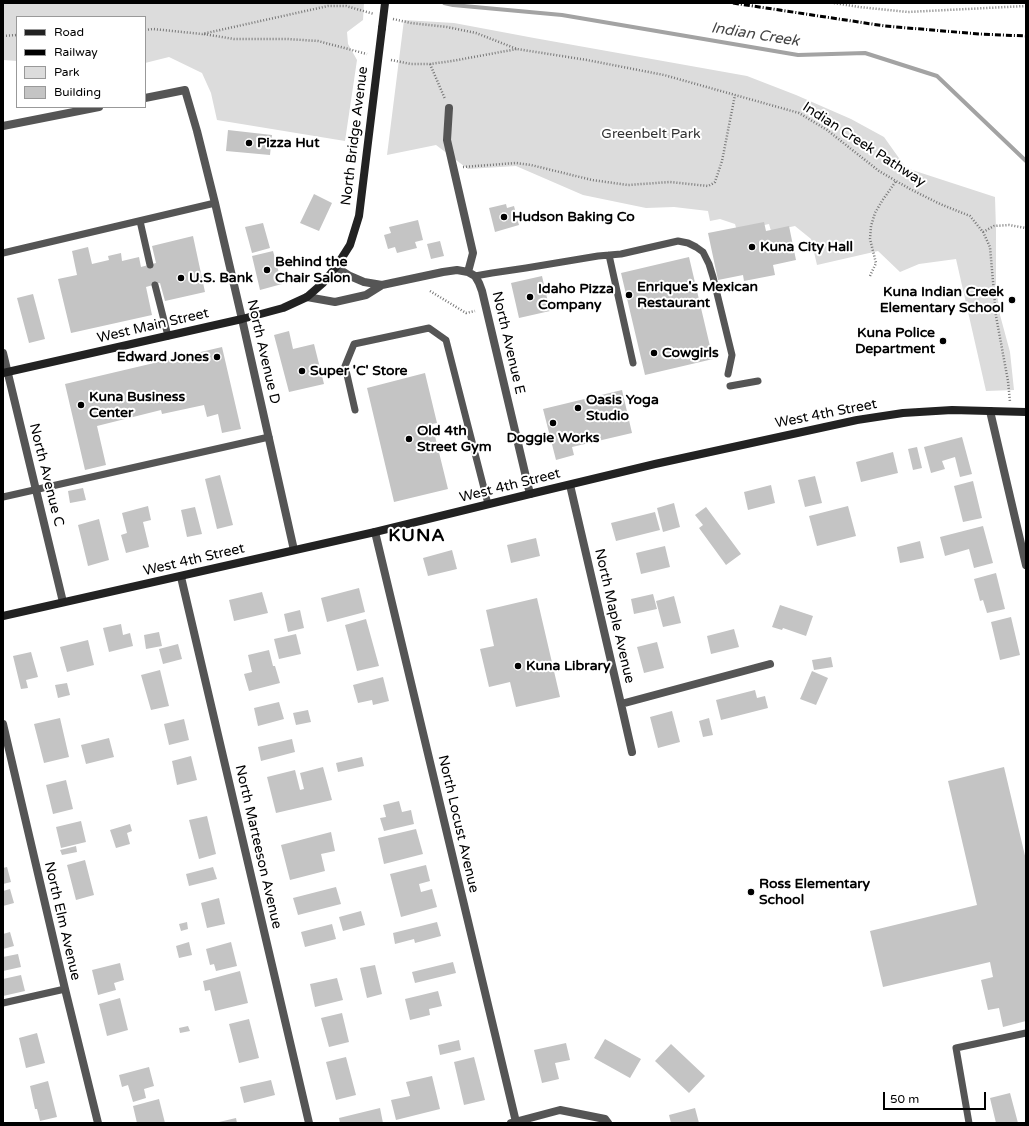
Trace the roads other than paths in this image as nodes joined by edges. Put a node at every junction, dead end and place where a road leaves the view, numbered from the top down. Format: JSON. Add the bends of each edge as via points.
{"nodes":[{"id":1,"x":385,"y":3,"type":"edge"},
{"id":2,"x":146,"y":98,"type":"edge"},
{"id":3,"x":94,"y":108,"type":"edge"},
{"id":4,"x":449,"y":108,"type":"road end"},
{"id":5,"x":3,"y":126,"type":"edge"},
{"id":6,"x":215,"y":203,"type":"junction"},
{"id":7,"x":140,"y":221,"type":"junction"},
{"id":8,"x":3,"y":253,"type":"edge"},
{"id":9,"x":609,"y":255,"type":"junction"},
{"id":10,"x":150,"y":265,"type":"dead end"},
{"id":11,"x":336,"y":267,"type":"junction"},
{"id":12,"x":471,"y":274,"type":"junction"},
{"id":13,"x":155,"y":285,"type":"dead end"},
{"id":14,"x":382,"y":285,"type":"junction"},
{"id":15,"x":307,"y":297,"type":"junction"},
{"id":16,"x":242,"y":320,"type":"junction"},
{"id":17,"x":168,"y":336,"type":"junction"},
{"id":18,"x":3,"y":353,"type":"edge"},
{"id":19,"x":633,"y":363,"type":"dead end"},
{"id":20,"x":5,"y":372,"type":"edge"},
{"id":21,"x":728,"y":374,"type":"dead end"},
{"id":22,"x":758,"y":381,"type":"dead end"},
{"id":23,"x":730,"y":386,"type":"dead end"},
{"id":24,"x":355,"y":410,"type":"dead end"},
{"id":25,"x":990,"y":411,"type":"junction"},
{"id":26,"x":1026,"y":412,"type":"edge"},
{"id":27,"x":269,"y":437,"type":"junction"},
{"id":28,"x":570,"y":485,"type":"junction"},
{"id":29,"x":36,"y":490,"type":"junction"},
{"id":30,"x":530,"y":494,"type":"junction"},
{"id":31,"x":3,"y":497,"type":"edge"},
{"id":32,"x":488,"y":504,"type":"junction"},
{"id":33,"x":375,"y":532,"type":"junction"},
{"id":34,"x":294,"y":550,"type":"junction"},
{"id":35,"x":1026,"y":565,"type":"edge"},
{"id":36,"x":181,"y":576,"type":"junction"},
{"id":37,"x":63,"y":602,"type":"junction"},
{"id":38,"x":3,"y":616,"type":"edge"},
{"id":39,"x":770,"y":664,"type":"dead end"},
{"id":40,"x":621,"y":704,"type":"junction"},
{"id":41,"x":3,"y":724,"type":"edge"},
{"id":42,"x":632,"y":752,"type":"dead end"},
{"id":43,"x":65,"y":989,"type":"junction"},
{"id":44,"x":3,"y":1003,"type":"edge"},
{"id":45,"x":1026,"y":1032,"type":"edge"},
{"id":46,"x":513,"y":1122,"type":"edge"},
{"id":47,"x":98,"y":1123,"type":"edge"},
{"id":48,"x":309,"y":1123,"type":"edge"},
{"id":49,"x":608,"y":1123,"type":"edge"},
{"id":50,"x":970,"y":1123,"type":"edge"}],
"edges":[{"from":1,"to":11,"type":"main road","name":"North Bridge Avenue","bridge":true,"via":[[359,216],[350,244]]},
{"from":2,"to":6,"type":"street","name":"North Avenue D","via":[[184,90]]},
{"from":3,"to":5,"type":"street"},
{"from":4,"to":12,"type":"street","via":[[447,140],[473,253]]},
{"from":6,"to":7,"type":"lane"},
{"from":6,"to":16,"type":"street","name":"North Avenue D"},
{"from":7,"to":8,"type":"lane"},
{"from":7,"to":10,"type":"lane"},
{"from":9,"to":12,"type":"lane"},
{"from":9,"to":19,"type":"lane"},
{"from":9,"to":21,"type":"lane","via":[[678,241],[688,243],[703,252],[713,277],[732,355]]},
{"from":11,"to":14,"type":"street","via":[[364,282]]},
{"from":11,"to":15,"type":"main road","name":"West Main Street"},
{"from":12,"to":14,"type":"street","via":[[457,270]]},
{"from":12,"to":30,"type":"street","name":"North Avenue E","via":[[482,291]]},
{"from":13,"to":17,"type":"lane"},
{"from":14,"to":15,"type":"street","via":[[366,295],[335,302]]},
{"from":15,"to":16,"type":"main road","name":"West Main Street","via":[[283,308]]},
{"from":16,"to":17,"type":"main road","name":"West Main Street"},
{"from":16,"to":27,"type":"street","name":"North Avenue D"},
{"from":17,"to":20,"type":"main road","name":"West Main Street"},
{"from":18,"to":20,"type":"street","name":"North Avenue C"},
{"from":20,"to":29,"type":"street","name":"North Avenue C"},
{"from":22,"to":23,"type":"lane"},
{"from":24,"to":32,"type":"lane","via":[[345,366],[354,344],[429,328],[446,340]]},
{"from":25,"to":26,"type":"main road","name":"West 4th Street"},
{"from":25,"to":28,"type":"main road","name":"West 4th Street","via":[[903,413],[857,420]]},
{"from":25,"to":35,"type":"street"},
{"from":27,"to":29,"type":"lane"},
{"from":27,"to":34,"type":"street","name":"North Avenue D"},
{"from":28,"to":30,"type":"main road","name":"West 4th Street"},
{"from":28,"to":40,"type":"street","name":"North Maple Avenue"},
{"from":29,"to":31,"type":"lane"},
{"from":29,"to":37,"type":"street","name":"North Avenue C"},
{"from":30,"to":32,"type":"main road","name":"West 4th Street"},
{"from":32,"to":33,"type":"main road","name":"West 4th Street"},
{"from":33,"to":34,"type":"main road","name":"West 4th Street"},
{"from":33,"to":46,"type":"street","name":"North Locust Avenue"},
{"from":34,"to":36,"type":"main road","name":"West 4th Street"},
{"from":36,"to":37,"type":"main road","name":"West 4th Street"},
{"from":36,"to":48,"type":"street","name":"North Marteeson Avenue"},
{"from":37,"to":38,"type":"main road","name":"West 4th Street"},
{"from":39,"to":40,"type":"street"},
{"from":40,"to":42,"type":"street","name":"North Maple Avenue"},
{"from":41,"to":43,"type":"street","name":"North Elm Avenue"},
{"from":43,"to":44,"type":"lane"},
{"from":43,"to":47,"type":"street","name":"North Elm Avenue"},
{"from":45,"to":50,"type":"lane","via":[[956,1048]]},
{"from":46,"to":49,"type":"street","via":[[560,1110],[605,1119]]}]}
